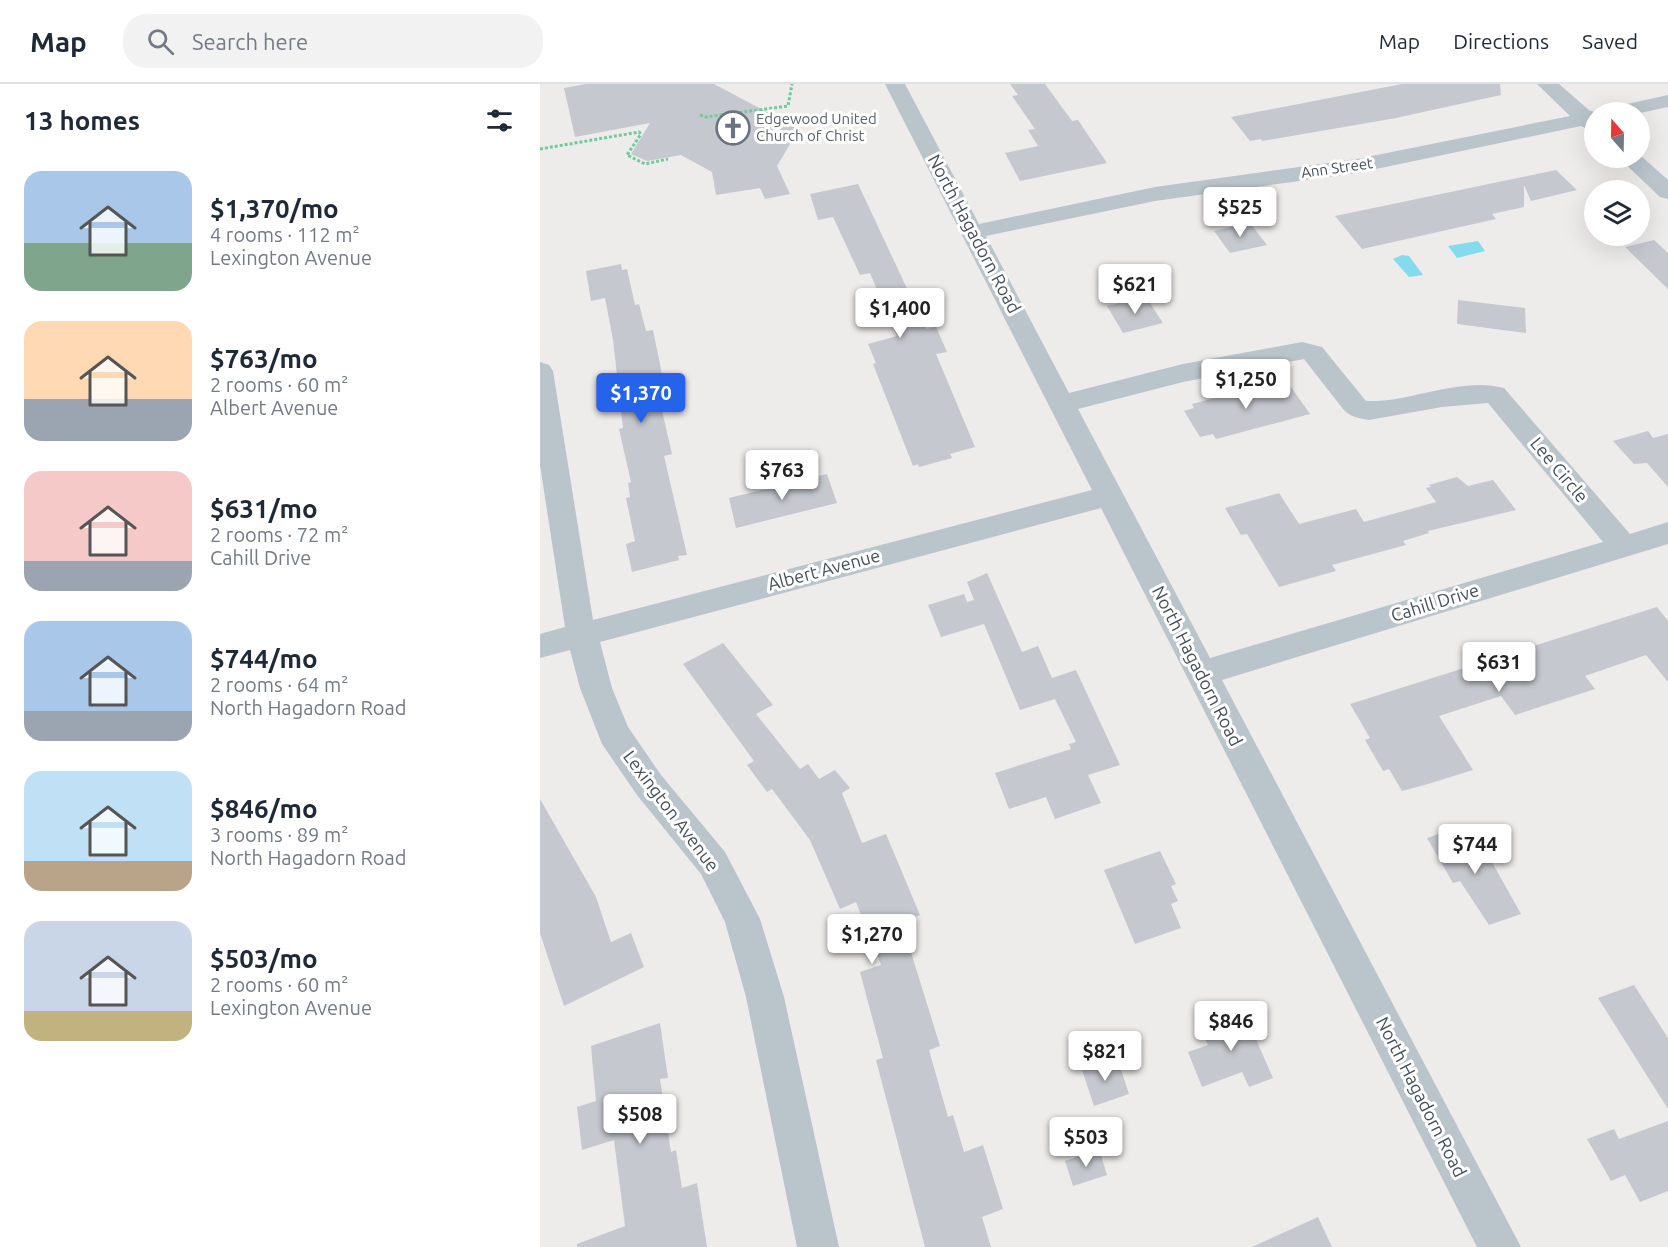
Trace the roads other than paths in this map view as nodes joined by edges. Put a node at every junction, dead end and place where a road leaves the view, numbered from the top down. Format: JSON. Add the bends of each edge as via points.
{"nodes":[{"id":1,"x":895,"y":84,"type":"edge"},
{"id":2,"x":1547,"y":84,"type":"edge"},
{"id":3,"x":1668,"y":101,"type":"edge"},
{"id":4,"x":1650,"y":105,"type":"edge"},
{"id":5,"x":1584,"y":114,"type":"edge"},
{"id":6,"x":1584,"y":123,"type":"edge"},
{"id":7,"x":1641,"y":168,"type":"edge"},
{"id":8,"x":1668,"y":192,"type":"edge"},
{"id":9,"x":972,"y":232,"type":"junction"},
{"id":10,"x":540,"y":371,"type":"edge"},
{"id":11,"x":1062,"y":404,"type":"junction"},
{"id":12,"x":1109,"y":496,"type":"junction"},
{"id":13,"x":1668,"y":534,"type":"edge"},
{"id":14,"x":1624,"y":547,"type":"junction"},
{"id":15,"x":581,"y":635,"type":"junction"},
{"id":16,"x":540,"y":646,"type":"edge"},
{"id":17,"x":1201,"y":674,"type":"junction"},
{"id":18,"x":819,"y":1247,"type":"edge"},
{"id":19,"x":1500,"y":1247,"type":"edge"}],
"edges":[{"from":1,"to":9,"type":"street","name":"North Hagadorn Road"},
{"from":2,"to":5,"type":"street"},
{"from":3,"to":4,"type":"street"},
{"from":6,"to":9,"type":"street","name":"Ann Street","via":[[1357,166],[1155,194]]},
{"from":7,"to":8,"type":"street"},
{"from":9,"to":11,"type":"street","name":"North Hagadorn Road"},
{"from":10,"to":15,"type":"street","name":"Lexington Avenue"},
{"from":11,"to":12,"type":"street","name":"North Hagadorn Road"},
{"from":11,"to":14,"type":"street","name":"Lee Circle","via":[[1183,373],[1302,350],[1313,353],[1358,409],[1369,411],[1442,398],[1495,394]]},
{"from":12,"to":15,"type":"street","name":"Albert Avenue"},
{"from":12,"to":17,"type":"street","name":"North Hagadorn Road"},
{"from":13,"to":14,"type":"street","name":"Cahill Drive"},
{"from":14,"to":17,"type":"street","name":"Cahill Drive"},
{"from":15,"to":16,"type":"street","name":"Albert Avenue"},
{"from":15,"to":18,"type":"street","name":"Lexington Avenue","via":[[614,734],[649,785],[713,862],[742,919],[765,998]]},
{"from":17,"to":19,"type":"street","name":"North Hagadorn Road"}]}
